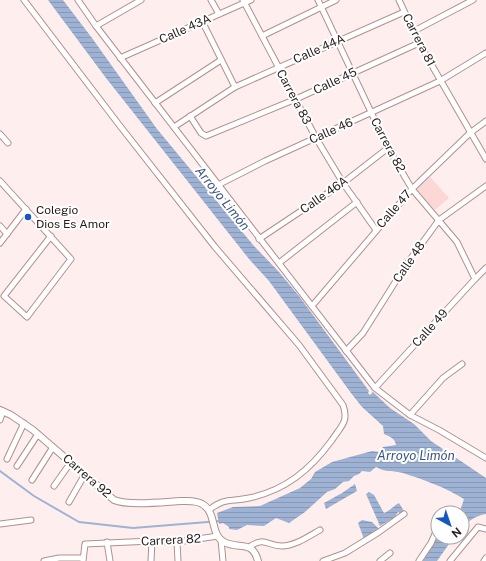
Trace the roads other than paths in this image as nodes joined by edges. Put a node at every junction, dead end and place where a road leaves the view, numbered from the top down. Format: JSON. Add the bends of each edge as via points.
{"nodes":[{"id":1,"x":24,"y":0,"type":"edge"},
{"id":2,"x":78,"y":0,"type":"edge"},
{"id":3,"x":211,"y":0,"type":"edge"},
{"id":4,"x":251,"y":0,"type":"edge"},
{"id":5,"x":318,"y":0,"type":"edge"},
{"id":6,"x":336,"y":0,"type":"edge"},
{"id":7,"x":399,"y":0,"type":"edge"},
{"id":8,"x":473,"y":0,"type":"edge"},
{"id":9,"x":137,"y":1,"type":"edge"},
{"id":10,"x":244,"y":2,"type":"edge"},
{"id":11,"x":321,"y":7,"type":"junction"},
{"id":12,"x":404,"y":12,"type":"junction"},
{"id":13,"x":218,"y":14,"type":"junction"},
{"id":14,"x":202,"y":21,"type":"junction"},
{"id":15,"x":96,"y":26,"type":"junction"},
{"id":16,"x":414,"y":31,"type":"junction"},
{"id":17,"x":262,"y":36,"type":"junction"},
{"id":18,"x":338,"y":40,"type":"junction"},
{"id":19,"x":419,"y":43,"type":"junction"},
{"id":20,"x":486,"y":53,"type":"edge"},
{"id":21,"x":120,"y":58,"type":"junction"},
{"id":22,"x":221,"y":60,"type":"junction"},
{"id":23,"x":278,"y":67,"type":"junction"},
{"id":24,"x":352,"y":72,"type":"junction"},
{"id":25,"x":440,"y":80,"type":"junction"},
{"id":26,"x":235,"y":87,"type":"junction"},
{"id":27,"x":296,"y":99,"type":"junction"},
{"id":28,"x":155,"y":103,"type":"junction"},
{"id":29,"x":371,"y":113,"type":"junction"},
{"id":30,"x":190,"y":116,"type":"junction"},
{"id":31,"x":486,"y":121,"type":"edge"},
{"id":32,"x":174,"y":127,"type":"junction"},
{"id":33,"x":470,"y":133,"type":"junction"},
{"id":34,"x":0,"y":134,"type":"edge"},
{"id":35,"x":316,"y":138,"type":"junction"},
{"id":36,"x":8,"y":143,"type":"dead end"},
{"id":37,"x":388,"y":148,"type":"junction"},
{"id":38,"x":486,"y":159,"type":"edge"},
{"id":39,"x":0,"y":181,"type":"edge"},
{"id":40,"x":343,"y":183,"type":"junction"},
{"id":41,"x":218,"y":185,"type":"junction"},
{"id":42,"x":486,"y":186,"type":"edge"},
{"id":43,"x":412,"y":189,"type":"junction"},
{"id":44,"x":357,"y":202,"type":"junction"},
{"id":45,"x":26,"y":209,"type":"junction"},
{"id":46,"x":439,"y":220,"type":"junction"},
{"id":47,"x":0,"y":226,"type":"edge"},
{"id":48,"x":376,"y":230,"type":"junction"},
{"id":49,"x":7,"y":234,"type":"junction"},
{"id":50,"x":51,"y":236,"type":"junction"},
{"id":51,"x":260,"y":239,"type":"junction"},
{"id":52,"x":0,"y":243,"type":"edge"},
{"id":53,"x":279,"y":263,"type":"junction"},
{"id":54,"x":486,"y":268,"type":"edge"},
{"id":55,"x":474,"y":279,"type":"junction"},
{"id":56,"x":312,"y":306,"type":"junction"},
{"id":57,"x":346,"y":351,"type":"junction"},
{"id":58,"x":462,"y":364,"type":"dead end"},
{"id":59,"x":375,"y":388,"type":"junction"},
{"id":60,"x":2,"y":411,"type":"edge"},
{"id":61,"x":410,"y":415,"type":"junction"},
{"id":62,"x":0,"y":420,"type":"edge"},
{"id":63,"x":24,"y":423,"type":"junction"},
{"id":64,"x":38,"y":434,"type":"junction"},
{"id":65,"x":53,"y":447,"type":"junction"},
{"id":66,"x":486,"y":458,"type":"edge"},
{"id":67,"x":7,"y":459,"type":"dead end"},
{"id":68,"x":71,"y":462,"type":"junction"},
{"id":69,"x":17,"y":466,"type":"dead end"},
{"id":70,"x":85,"y":474,"type":"junction"},
{"id":71,"x":32,"y":480,"type":"dead end"},
{"id":72,"x":54,"y":486,"type":"dead end"},
{"id":73,"x":69,"y":502,"type":"dead end"},
{"id":74,"x":210,"y":511,"type":"junction"},
{"id":75,"x":404,"y":514,"type":"dead end"},
{"id":76,"x":31,"y":520,"type":"dead end"},
{"id":77,"x":0,"y":524,"type":"edge"},
{"id":78,"x":486,"y":528,"type":"edge"},
{"id":79,"x":320,"y":530,"type":"dead end"},
{"id":80,"x":218,"y":535,"type":"junction"},
{"id":81,"x":152,"y":541,"type":"junction"},
{"id":82,"x":107,"y":542,"type":"junction"},
{"id":83,"x":177,"y":542,"type":"junction"},
{"id":84,"x":430,"y":544,"type":"edge"},
{"id":85,"x":251,"y":548,"type":"junction"},
{"id":86,"x":390,"y":553,"type":"dead end"},
{"id":87,"x":486,"y":558,"type":"edge"},
{"id":88,"x":83,"y":559,"type":"edge"},
{"id":89,"x":59,"y":560,"type":"edge"},
{"id":90,"x":44,"y":561,"type":"edge"},
{"id":91,"x":110,"y":561,"type":"edge"},
{"id":92,"x":151,"y":561,"type":"edge"},
{"id":93,"x":178,"y":561,"type":"edge"},
{"id":94,"x":223,"y":561,"type":"edge"},
{"id":95,"x":258,"y":561,"type":"edge"},
{"id":96,"x":323,"y":561,"type":"edge"},
{"id":97,"x":380,"y":561,"type":"edge"},
{"id":98,"x":419,"y":561,"type":"edge"},
{"id":99,"x":450,"y":561,"type":"edge"},
{"id":100,"x":484,"y":561,"type":"edge"}],
"edges":[{"from":1,"to":74,"type":"street","via":[[124,132],[215,247],[300,345],[343,404],[345,420],[323,451],[298,476],[285,486],[263,495],[223,500]]},
{"from":2,"to":15,"type":"street"},
{"from":3,"to":13,"type":"street"},
{"from":4,"to":10,"type":"street","name":"Calle 43A"},
{"from":5,"to":11,"type":"street","name":"Carrera 82"},
{"from":6,"to":11,"type":"street"},
{"from":7,"to":12,"type":"street","name":"Carrera 81"},
{"from":8,"to":16,"type":"street"},
{"from":9,"to":15,"type":"street"},
{"from":10,"to":13,"type":"street","name":"Calle 43A"},
{"from":10,"to":17,"type":"street","name":"Carrera 83"},
{"from":11,"to":17,"type":"street"},
{"from":11,"to":18,"type":"street","name":"Carrera 82"},
{"from":12,"to":16,"type":"street","name":"Carrera 81"},
{"from":12,"to":18,"type":"street","name":"Calle 44A"},
{"from":13,"to":14,"type":"street","name":"Calle 43A"},
{"from":14,"to":21,"type":"street","name":"Calle 43A"},
{"from":14,"to":22,"type":"street"},
{"from":15,"to":21,"type":"street"},
{"from":16,"to":19,"type":"street","name":"Carrera 81"},
{"from":17,"to":23,"type":"street","name":"Carrera 83"},
{"from":18,"to":23,"type":"street","name":"Calle 44A"},
{"from":18,"to":24,"type":"street","name":"Carrera 82"},
{"from":19,"to":24,"type":"street","name":"Calle 45"},
{"from":19,"to":25,"type":"street","name":"Carrera 81"},
{"from":20,"to":25,"type":"street","name":"Calle 46"},
{"from":21,"to":28,"type":"street"},
{"from":22,"to":26,"type":"street"},
{"from":22,"to":28,"type":"street"},
{"from":23,"to":26,"type":"street","name":"Calle 44A"},
{"from":23,"to":27,"type":"street","name":"Carrera 83"},
{"from":24,"to":27,"type":"street","name":"Calle 45"},
{"from":24,"to":29,"type":"street","name":"Carrera 82"},
{"from":25,"to":29,"type":"street","name":"Calle 46"},
{"from":25,"to":33,"type":"street","name":"Carrera 81"},
{"from":26,"to":30,"type":"street","name":"Calle 44A"},
{"from":27,"to":30,"type":"street","name":"Calle 45","via":[[206,136],[201,133]]},
{"from":27,"to":35,"type":"street","name":"Carrera 83"},
{"from":28,"to":32,"type":"street"},
{"from":29,"to":35,"type":"street","name":"Calle 46"},
{"from":29,"to":37,"type":"street","name":"Carrera 82"},
{"from":30,"to":32,"type":"street","name":"Calle 44A"},
{"from":31,"to":33,"type":"street","name":"Calle 47"},
{"from":32,"to":41,"type":"street"},
{"from":33,"to":38,"type":"street","name":"Carrera 81"},
{"from":33,"to":43,"type":"street","name":"Calle 47"},
{"from":34,"to":36,"type":"street"},
{"from":35,"to":40,"type":"street","name":"Carrera 83"},
{"from":35,"to":41,"type":"street","name":"Calle 46"},
{"from":37,"to":40,"type":"street","name":"Calle 46A"},
{"from":37,"to":43,"type":"street","name":"Carrera 82"},
{"from":39,"to":45,"type":"street"},
{"from":40,"to":44,"type":"street","name":"Carrera 83"},
{"from":40,"to":51,"type":"street","name":"Calle 46A"},
{"from":41,"to":51,"type":"street"},
{"from":42,"to":46,"type":"street","name":"Calle 48"},
{"from":43,"to":46,"type":"street","name":"Carrera 82"},
{"from":43,"to":48,"type":"street","name":"Calle 47"},
{"from":44,"to":48,"type":"street","name":"Carrera 83"},
{"from":44,"to":53,"type":"street"},
{"from":45,"to":49,"type":"street"},
{"from":45,"to":50,"type":"street"},
{"from":46,"to":55,"type":"street","name":"Carrera 82","via":[[457,242]]},
{"from":46,"to":57,"type":"street","name":"Calle 48","via":[[406,265],[363,333]]},
{"from":47,"to":49,"type":"street"},
{"from":48,"to":56,"type":"street","name":"Calle 47"},
{"from":49,"to":52,"type":"street"},
{"from":50,"to":50,"type":"street","via":[[71,259],[27,317],[4,296]]},
{"from":51,"to":53,"type":"street"},
{"from":53,"to":56,"type":"street"},
{"from":54,"to":55,"type":"street","name":"Calle 49"},
{"from":55,"to":59,"type":"street","name":"Calle 49"},
{"from":56,"to":57,"type":"street"},
{"from":57,"to":59,"type":"street"},
{"from":58,"to":61,"type":"street","via":[[443,378]]},
{"from":59,"to":61,"type":"street"},
{"from":60,"to":62,"type":"street"},
{"from":60,"to":63,"type":"street","name":"Carrera 92"},
{"from":61,"to":66,"type":"street"},
{"from":63,"to":64,"type":"street","name":"Carrera 92"},
{"from":63,"to":67,"type":"street"},
{"from":64,"to":65,"type":"street","name":"Carrera 92"},
{"from":64,"to":69,"type":"street"},
{"from":65,"to":68,"type":"street","name":"Carrera 92"},
{"from":65,"to":71,"type":"street"},
{"from":68,"to":70,"type":"street","name":"Carrera 92"},
{"from":68,"to":72,"type":"street"},
{"from":70,"to":73,"type":"street"},
{"from":70,"to":74,"type":"street","name":"Carrera 92","via":[[117,501],[197,502]]},
{"from":74,"to":80,"type":"street"},
{"from":75,"to":96,"type":"street","via":[[345,553]]},
{"from":76,"to":77,"type":"street"},
{"from":78,"to":99,"type":"street","via":[[478,527]]},
{"from":79,"to":85,"type":"street","via":[[283,546],[261,541]]},
{"from":80,"to":83,"type":"street","name":"Carrera 82"},
{"from":80,"to":85,"type":"street","name":"Carrera 82","via":[[226,543]]},
{"from":80,"to":94,"type":"street"},
{"from":81,"to":82,"type":"street","name":"Carrera 82"},
{"from":81,"to":83,"type":"street","name":"Carrera 82"},
{"from":81,"to":92,"type":"street"},
{"from":82,"to":88,"type":"street","name":"Carrera 82","via":[[85,544]]},
{"from":82,"to":91,"type":"street"},
{"from":83,"to":93,"type":"street"},
{"from":84,"to":98,"type":"street"},
{"from":85,"to":95,"type":"street"},
{"from":86,"to":97,"type":"street"},
{"from":87,"to":100,"type":"street"},
{"from":88,"to":89,"type":"street"},
{"from":89,"to":90,"type":"street"}]}
